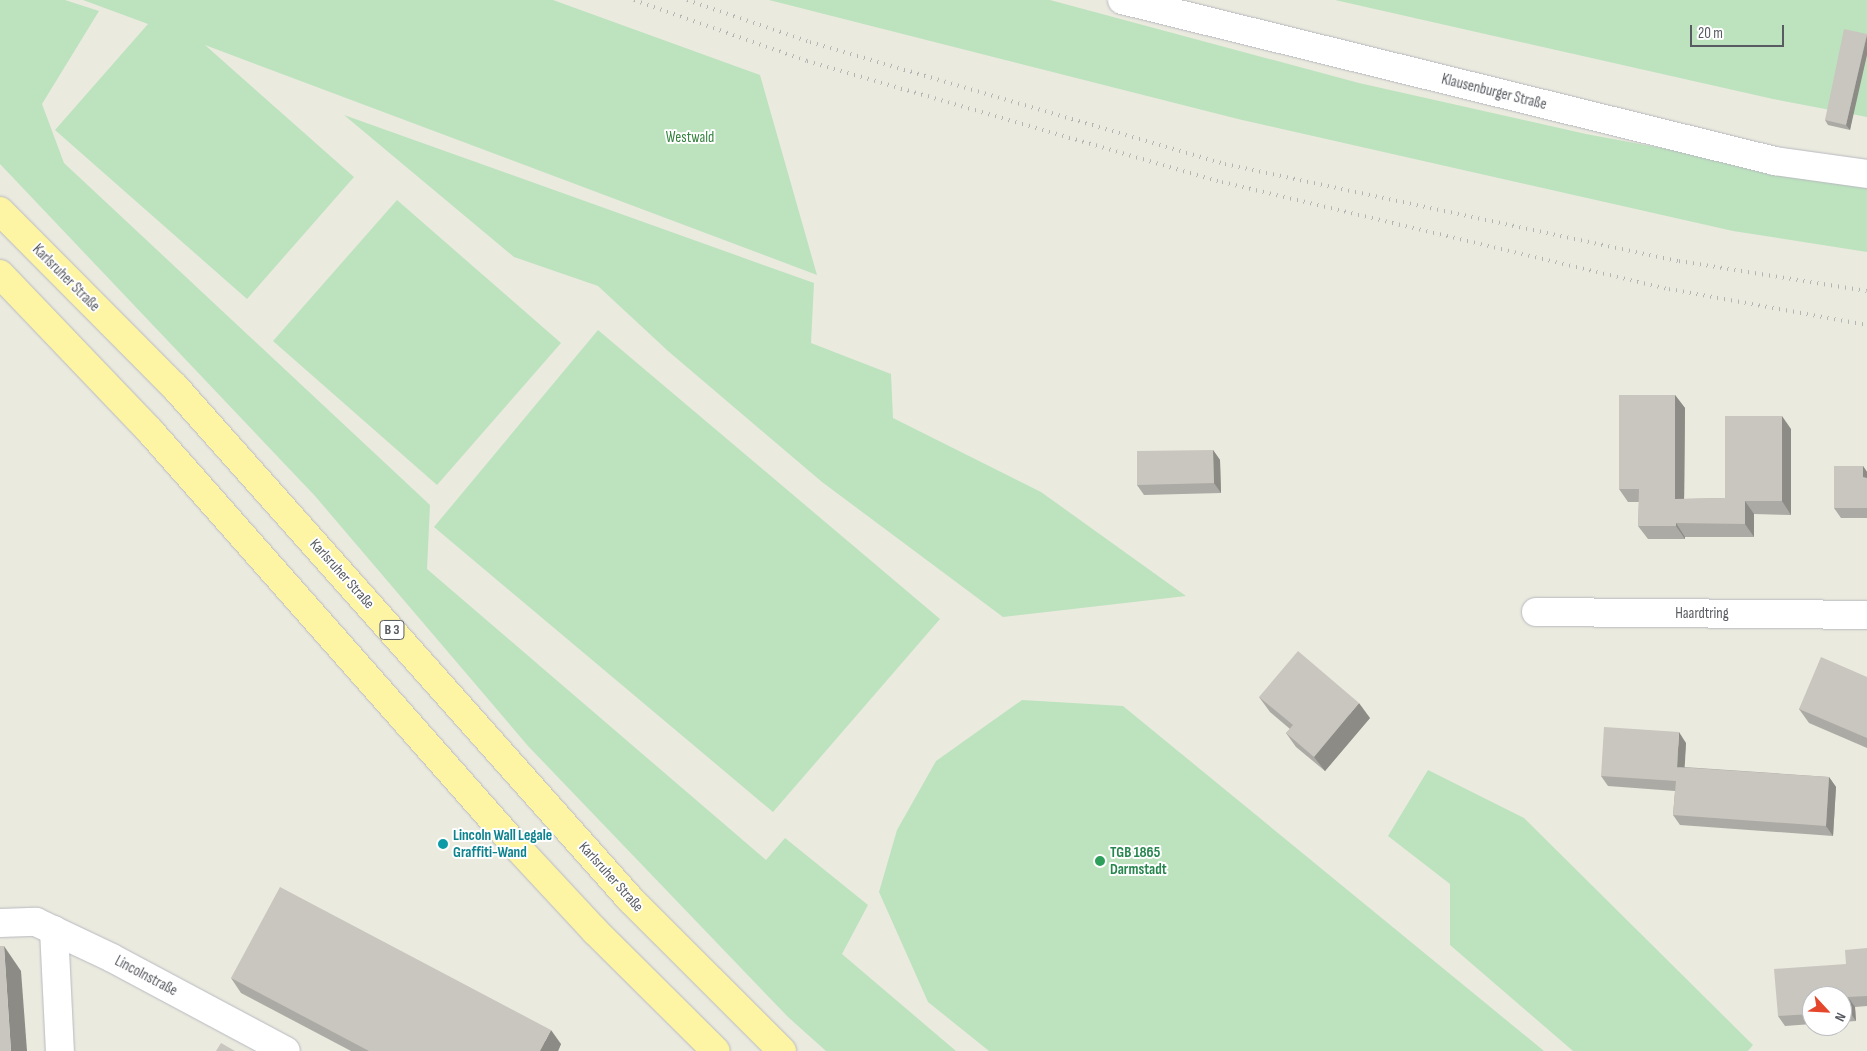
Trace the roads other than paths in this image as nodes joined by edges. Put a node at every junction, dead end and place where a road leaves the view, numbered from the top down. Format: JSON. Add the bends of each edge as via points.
{"nodes":[{"id":1,"x":1122,"y":0,"type":"edge"},
{"id":2,"x":1867,"y":174,"type":"edge"},
{"id":3,"x":0,"y":211,"type":"edge"},
{"id":4,"x":0,"y":274,"type":"edge"},
{"id":5,"x":1536,"y":612,"type":"dead end"},
{"id":6,"x":1867,"y":615,"type":"edge"},
{"id":7,"x":0,"y":923,"type":"edge"},
{"id":8,"x":54,"y":930,"type":"junction"},
{"id":9,"x":60,"y":1051,"type":"edge"},
{"id":10,"x":286,"y":1051,"type":"edge"},
{"id":11,"x":716,"y":1051,"type":"edge"},
{"id":12,"x":782,"y":1051,"type":"edge"}],
"edges":[{"from":1,"to":2,"type":"street","name":"Klausenburger Straße","via":[[1775,161]]},
{"from":3,"to":12,"type":"main road","name":"Karlsruher Straße","number":"B 3","via":[[175,387],[630,899]]},
{"from":4,"to":11,"type":"main road","via":[[150,431],[517,847],[595,931]]},
{"from":5,"to":6,"type":"street","name":"Haardtring"},
{"from":7,"to":8,"type":"street","name":"Lincolnstraße","via":[[36,922]]},
{"from":8,"to":9,"type":"street"},
{"from":8,"to":10,"type":"street","name":"Lincolnstraße"}]}
